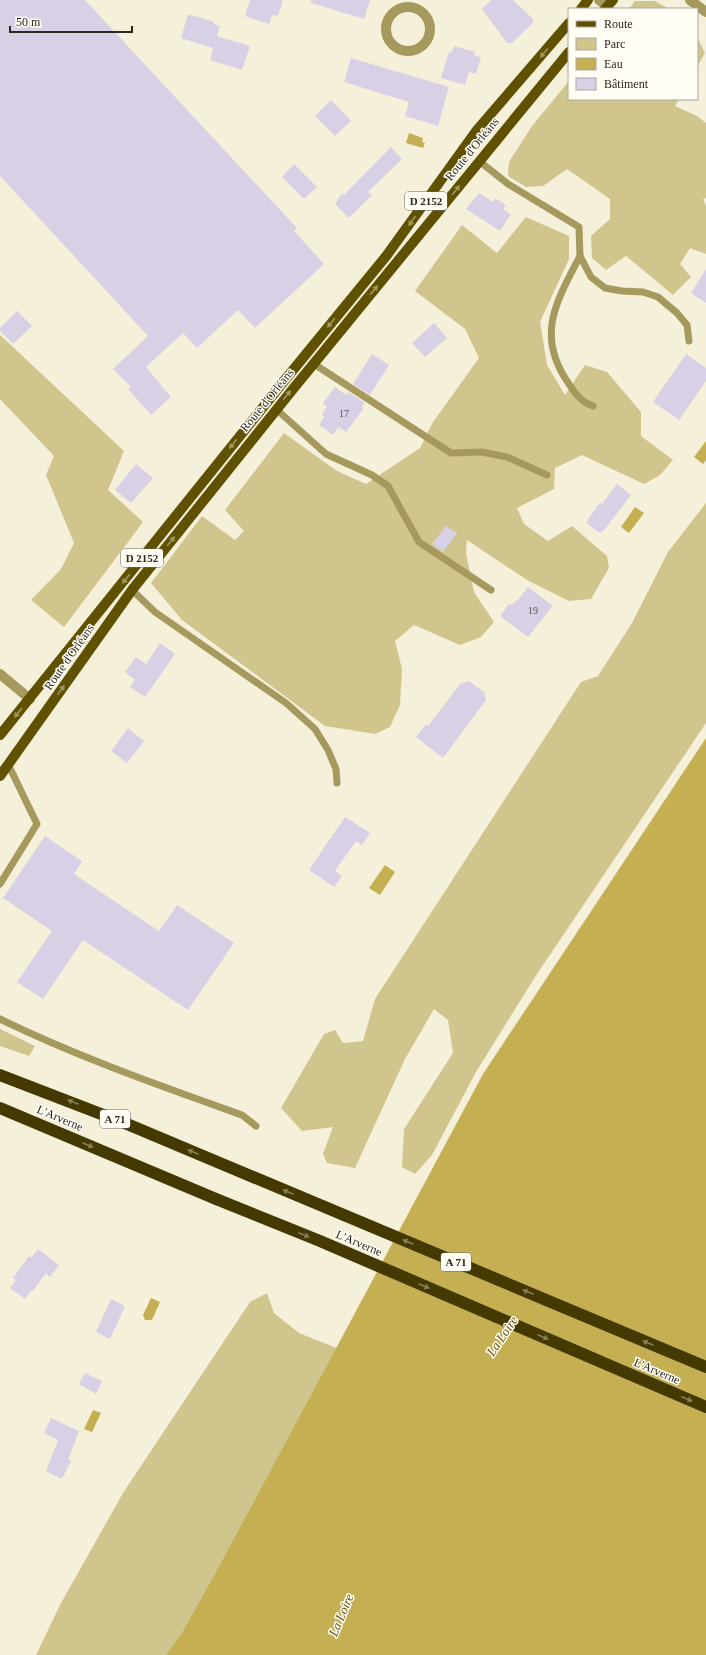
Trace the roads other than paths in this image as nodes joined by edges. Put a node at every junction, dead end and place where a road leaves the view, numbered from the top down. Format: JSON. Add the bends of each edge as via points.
{"nodes":[{"id":1,"x":588,"y":0,"type":"edge"},
{"id":2,"x":690,"y":0,"type":"edge"},
{"id":3,"x":401,"y":4,"type":"edge"},
{"id":4,"x":582,"y":8,"type":"edge"},
{"id":5,"x":706,"y":12,"type":"edge"},
{"id":6,"x":568,"y":24,"type":"edge"},
{"id":7,"x":568,"y":53,"type":"edge"},
{"id":8,"x":479,"y":161,"type":"junction"},
{"id":9,"x":580,"y":256,"type":"junction"},
{"id":10,"x":689,"y":341,"type":"dead end"},
{"id":11,"x":314,"y":364,"type":"junction"},
{"id":12,"x":593,"y":406,"type":"dead end"},
{"id":13,"x":276,"y":409,"type":"junction"},
{"id":14,"x":547,"y":475,"type":"dead end"},
{"id":15,"x":132,"y":590,"type":"junction"},
{"id":16,"x":491,"y":590,"type":"dead end"},
{"id":17,"x":0,"y":674,"type":"edge"},
{"id":18,"x":30,"y":699,"type":"junction"},
{"id":19,"x":0,"y":735,"type":"edge"},
{"id":20,"x":8,"y":764,"type":"junction"},
{"id":21,"x":0,"y":776,"type":"edge"},
{"id":22,"x":337,"y":784,"type":"dead end"},
{"id":23,"x":0,"y":884,"type":"edge"},
{"id":24,"x":0,"y":1019,"type":"edge"},
{"id":25,"x":0,"y":1075,"type":"edge"},
{"id":26,"x":0,"y":1108,"type":"edge"},
{"id":27,"x":256,"y":1126,"type":"dead end"},
{"id":28,"x":706,"y":1367,"type":"edge"},
{"id":29,"x":706,"y":1407,"type":"edge"}],
"edges":[{"from":1,"to":4,"type":"main road"},
{"from":2,"to":5,"type":"street"},
{"from":3,"to":3,"type":"street","via":[[389,17],[386,32],[390,42],[397,48],[412,51],[421,47],[427,40],[430,24],[424,14]]},
{"from":6,"to":18,"type":"main road","name":"Route d'Orléans","number":"D 2152","one_way":true,"via":[[478,130],[387,255]]},
{"from":7,"to":8,"type":"main road","name":"Route d'Orléans","number":"D 2152"},
{"from":8,"to":9,"type":"lane","via":[[508,184],[579,227]]},
{"from":11,"to":8,"type":"main road","name":"Route d'Orléans","number":"D 2152","one_way":true},
{"from":9,"to":10,"type":"lane","via":[[591,277],[605,288],[643,292],[658,297],[687,324]]},
{"from":9,"to":12,"type":"lane","via":[[561,292],[552,317],[552,346],[560,371],[585,404]]},
{"from":13,"to":11,"type":"main road","name":"Route d'Orléans","number":"D 2152","one_way":true},
{"from":11,"to":14,"type":"lane","via":[[451,453],[482,452],[501,456]]},
{"from":15,"to":13,"type":"main road","name":"Route d'Orléans","number":"D 2152","one_way":true},
{"from":13,"to":16,"type":"lane","via":[[326,454],[372,475],[388,486],[419,542]]},
{"from":20,"to":15,"type":"main road","name":"Route d'Orléans","number":"D 2152","one_way":true},
{"from":15,"to":22,"type":"lane","via":[[155,612],[286,703],[315,729],[336,769]]},
{"from":17,"to":18,"type":"street"},
{"from":18,"to":19,"type":"main road","name":"Route d'Orléans","number":"D 2152","one_way":true},
{"from":20,"to":21,"type":"main road","name":"Route d'Orléans","number":"D 2152"},
{"from":20,"to":23,"type":"lane","via":[[37,824]]},
{"from":24,"to":27,"type":"lane","via":[[41,1039],[242,1115]]},
{"from":28,"to":25,"type":"highway","name":"L'Arverne","number":"A 71","one_way":true,"via":[[113,1118]]},
{"from":26,"to":29,"type":"highway","name":"L'Arverne","one_way":true,"via":[[320,1241]]}]}
